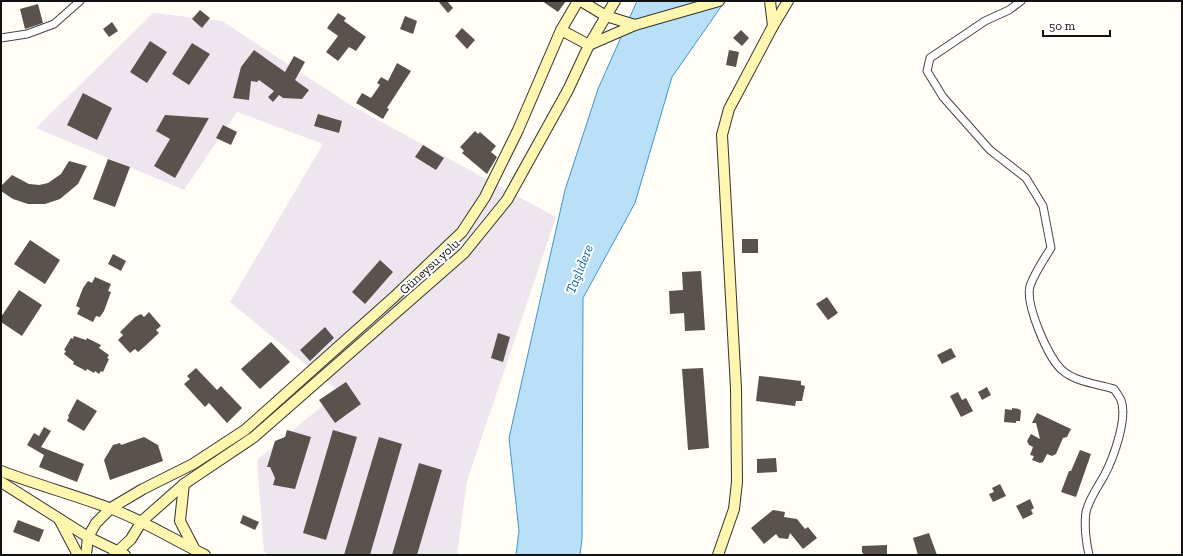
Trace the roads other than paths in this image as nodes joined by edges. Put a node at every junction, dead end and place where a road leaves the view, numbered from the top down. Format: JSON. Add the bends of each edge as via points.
{"nodes":[{"id":1,"x":80,"y":1,"type":"edge"},
{"id":2,"x":578,"y":1,"type":"edge"},
{"id":3,"x":581,"y":1,"type":"edge"},
{"id":4,"x":615,"y":1,"type":"edge"},
{"id":5,"x":719,"y":1,"type":"edge"},
{"id":6,"x":770,"y":1,"type":"edge"},
{"id":7,"x":788,"y":1,"type":"edge"},
{"id":8,"x":1021,"y":1,"type":"edge"},
{"id":9,"x":606,"y":16,"type":"junction"},
{"id":10,"x":635,"y":25,"type":"junction"},
{"id":11,"x":773,"y":26,"type":"junction"},
{"id":12,"x":561,"y":30,"type":"junction"},
{"id":13,"x":1,"y":38,"type":"edge"},
{"id":14,"x":589,"y":45,"type":"junction"},
{"id":15,"x":1,"y":471,"type":"edge"},
{"id":16,"x":1,"y":482,"type":"edge"},
{"id":17,"x":184,"y":484,"type":"junction"},
{"id":18,"x":111,"y":508,"type":"junction"},
{"id":19,"x":58,"y":517,"type":"junction"},
{"id":20,"x":142,"y":522,"type":"junction"},
{"id":21,"x":88,"y":537,"type":"junction"},
{"id":22,"x":195,"y":550,"type":"junction"},
{"id":23,"x":119,"y":554,"type":"edge"},
{"id":24,"x":78,"y":555,"type":"edge"},
{"id":25,"x":86,"y":555,"type":"edge"},
{"id":26,"x":205,"y":555,"type":"edge"},
{"id":27,"x":718,"y":555,"type":"edge"},
{"id":28,"x":1089,"y":555,"type":"edge"}],
"edges":[{"from":1,"to":13,"type":"street","via":[[54,24],[27,34]]},
{"from":2,"to":12,"type":"main road"},
{"from":3,"to":9,"type":"main road"},
{"from":4,"to":9,"type":"main road","name":"Güneysu yolu"},
{"from":5,"to":10,"type":"main road"},
{"from":6,"to":11,"type":"main road"},
{"from":7,"to":11,"type":"main road"},
{"from":8,"to":28,"type":"street","via":[[1009,10],[985,21],[930,58],[927,71],[943,97],[990,150],[1026,178],[1043,206],[1051,248],[1030,287],[1033,313],[1052,358],[1063,371],[1074,378],[1114,389],[1121,400],[1122,424],[1118,444],[1086,512]]},
{"from":9,"to":10,"type":"main road"},
{"from":9,"to":14,"type":"main road","name":"Güneysu yolu"},
{"from":10,"to":14,"type":"main road"},
{"from":11,"to":27,"type":"main road","via":[[729,109],[722,135],[736,388],[737,482],[734,509]]},
{"from":12,"to":14,"type":"main road"},
{"from":12,"to":18,"type":"main road","via":[[518,130],[485,197],[462,232],[394,298],[245,430],[193,464]]},
{"from":14,"to":17,"type":"main road","name":"Güneysu yolu","via":[[568,90],[507,200],[464,253],[254,437]]},
{"from":15,"to":18,"type":"main road"},
{"from":16,"to":19,"type":"main road"},
{"from":17,"to":20,"type":"main road","name":"Güneysu yolu"},
{"from":17,"to":22,"type":"main road","via":[[180,521]]},
{"from":18,"to":20,"type":"main road"},
{"from":18,"to":21,"type":"main road","via":[[96,522]]},
{"from":19,"to":21,"type":"main road"},
{"from":19,"to":24,"type":"main road"},
{"from":20,"to":22,"type":"main road"},
{"from":20,"to":23,"type":"main road","name":"Güneysu yolu"},
{"from":21,"to":23,"type":"main road"},
{"from":21,"to":25,"type":"main road"},
{"from":22,"to":26,"type":"main road"}]}
